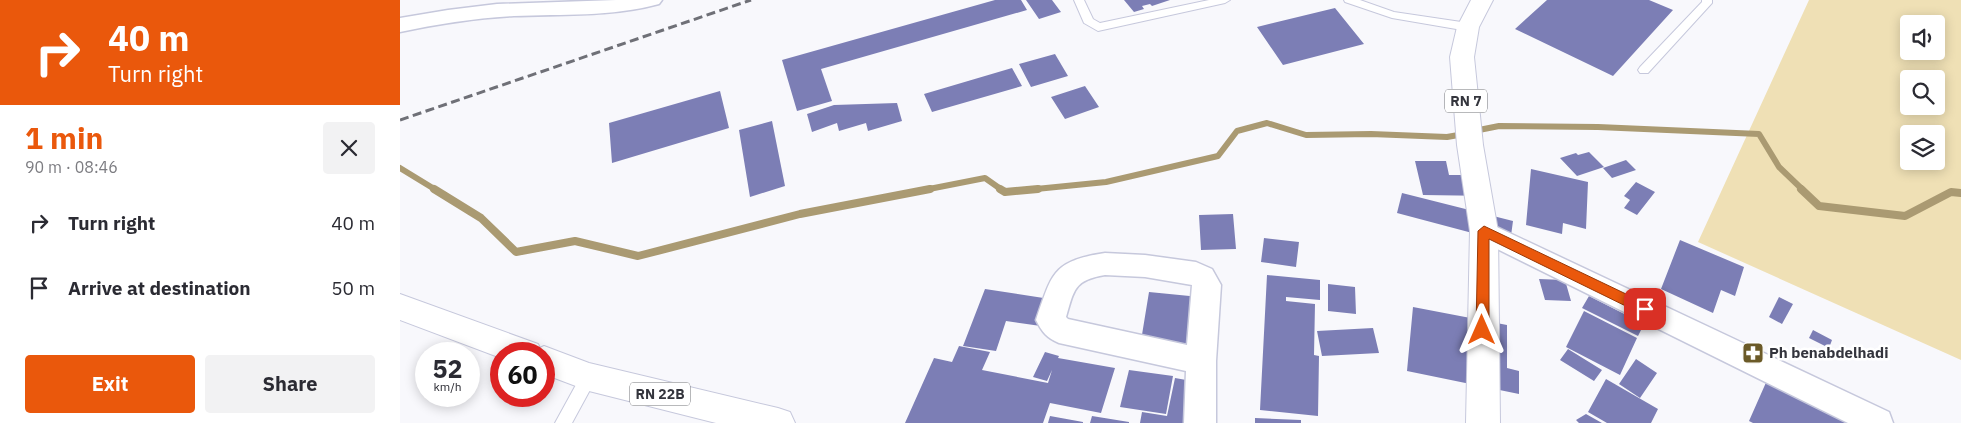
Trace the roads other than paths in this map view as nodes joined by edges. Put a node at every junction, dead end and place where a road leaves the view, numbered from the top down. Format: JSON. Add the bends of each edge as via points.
{"nodes":[{"id":1,"x":652,"y":0,"type":"edge"},
{"id":2,"x":1079,"y":0,"type":"edge"},
{"id":3,"x":1225,"y":0,"type":"edge"},
{"id":4,"x":1349,"y":0,"type":"edge"},
{"id":5,"x":1482,"y":0,"type":"edge"},
{"id":6,"x":1707,"y":0,"type":"edge"},
{"id":7,"x":582,"y":3,"type":"edge"},
{"id":8,"x":400,"y":25,"type":"edge"},
{"id":9,"x":1468,"y":27,"type":"junction"},
{"id":10,"x":1644,"y":70,"type":"dead end"},
{"id":11,"x":1484,"y":231,"type":"junction"},
{"id":12,"x":400,"y":307,"type":"edge"},
{"id":13,"x":495,"y":342,"type":"edge"},
{"id":14,"x":1201,"y":361,"type":"junction"},
{"id":15,"x":555,"y":364,"type":"edge"},
{"id":16,"x":589,"y":377,"type":"junction"},
{"id":17,"x":562,"y":423,"type":"edge"},
{"id":18,"x":778,"y":423,"type":"edge"},
{"id":19,"x":1200,"y":423,"type":"edge"},
{"id":20,"x":1483,"y":423,"type":"edge"},
{"id":21,"x":1878,"y":423,"type":"edge"}],
"edges":[{"from":1,"to":7,"type":"street","via":[[606,9]]},
{"from":2,"to":3,"type":"lane","via":[[1088,21],[1098,27]]},
{"from":4,"to":9,"type":"lane","via":[[1392,15]]},
{"from":5,"to":9,"type":"main road","number":"RN 7"},
{"from":6,"to":10,"type":"lane"},
{"from":7,"to":8,"type":"street","via":[[447,15]]},
{"from":9,"to":11,"type":"main road","number":"RN 7","via":[[1462,57],[1470,145]]},
{"from":11,"to":20,"type":"main road","number":"RN 7"},
{"from":11,"to":21,"type":"street"},
{"from":12,"to":13,"type":"main road"},
{"from":14,"to":14,"type":"street","via":[[1207,284],[1196,273],[1103,264],[1072,274],[1063,283],[1051,320],[1059,330]]},
{"from":14,"to":19,"type":"street"},
{"from":15,"to":16,"type":"main road","number":"RN 22B"},
{"from":16,"to":17,"type":"lane"},
{"from":16,"to":18,"type":"main road","number":"RN 22B"}]}
